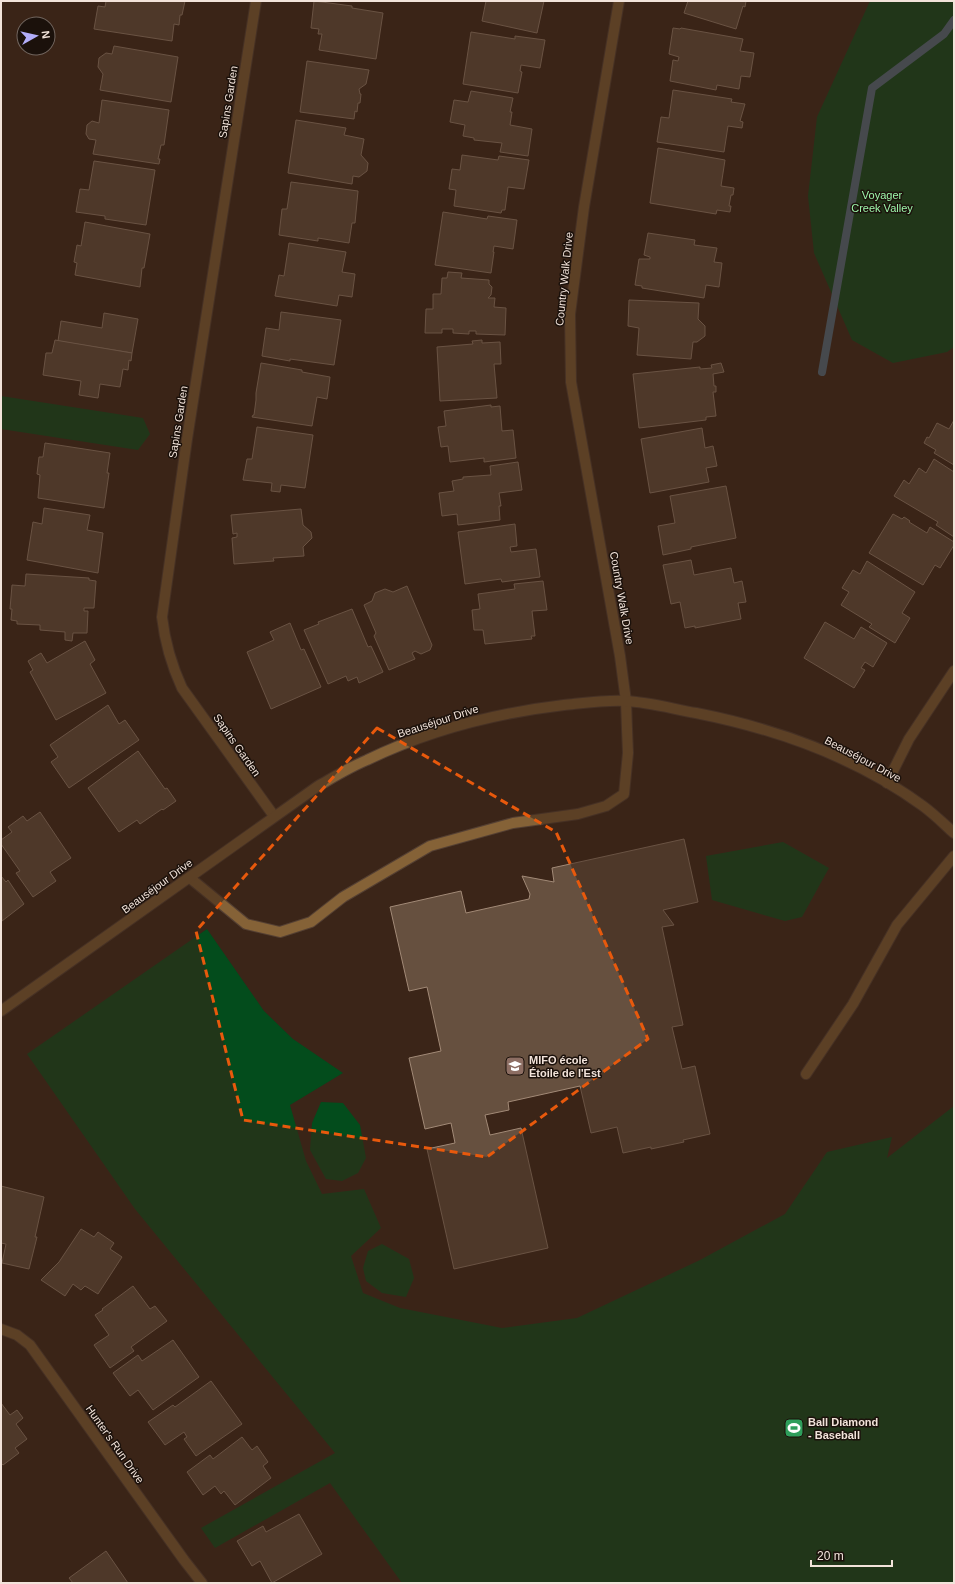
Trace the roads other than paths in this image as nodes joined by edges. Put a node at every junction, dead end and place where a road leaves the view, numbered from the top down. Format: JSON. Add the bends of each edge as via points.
{"nodes":[{"id":1,"x":256,"y":1,"type":"edge"},
{"id":2,"x":619,"y":1,"type":"edge"},
{"id":3,"x":954,"y":671,"type":"edge"},
{"id":4,"x":626,"y":701,"type":"junction"},
{"id":5,"x":887,"y":783,"type":"junction"},
{"id":6,"x":274,"y":816,"type":"junction"},
{"id":7,"x":954,"y":833,"type":"edge"},
{"id":8,"x":954,"y":856,"type":"edge"},
{"id":9,"x":190,"y":878,"type":"junction"},
{"id":10,"x":1,"y":1012,"type":"edge"},
{"id":11,"x":806,"y":1074,"type":"dead end"},
{"id":12,"x":1,"y":1329,"type":"edge"},
{"id":13,"x":202,"y":1583,"type":"edge"}],
"edges":[{"from":1,"to":6,"type":"street","name":"Sapins Garden","via":[[162,617],[172,666],[182,688]]},
{"from":2,"to":4,"type":"street","name":"Country Walk Drive","via":[[584,207],[570,314],[571,382]]},
{"from":3,"to":5,"type":"street","via":[[910,739]]},
{"from":4,"to":5,"type":"street","name":"Beauséjour Drive","via":[[725,719],[783,734],[835,755]]},
{"from":4,"to":6,"type":"street","name":"Beauséjour Drive","via":[[544,707],[467,722],[416,739],[366,760],[318,786]]},
{"from":4,"to":9,"type":"street","name":"Country Walk Drive","via":[[628,753],[624,794],[606,806],[578,814],[513,823],[430,846],[343,897],[311,922],[280,932],[246,924]]},
{"from":5,"to":7,"type":"street","name":"Beauséjour Drive","via":[[923,806]]},
{"from":6,"to":9,"type":"street","name":"Beauséjour Drive"},
{"from":8,"to":11,"type":"street","via":[[897,925],[853,1004]]},
{"from":9,"to":10,"type":"street","name":"Beauséjour Drive"},
{"from":12,"to":13,"type":"street","name":"Hunter's Run Drive","via":[[17,1335],[30,1345]]}]}
